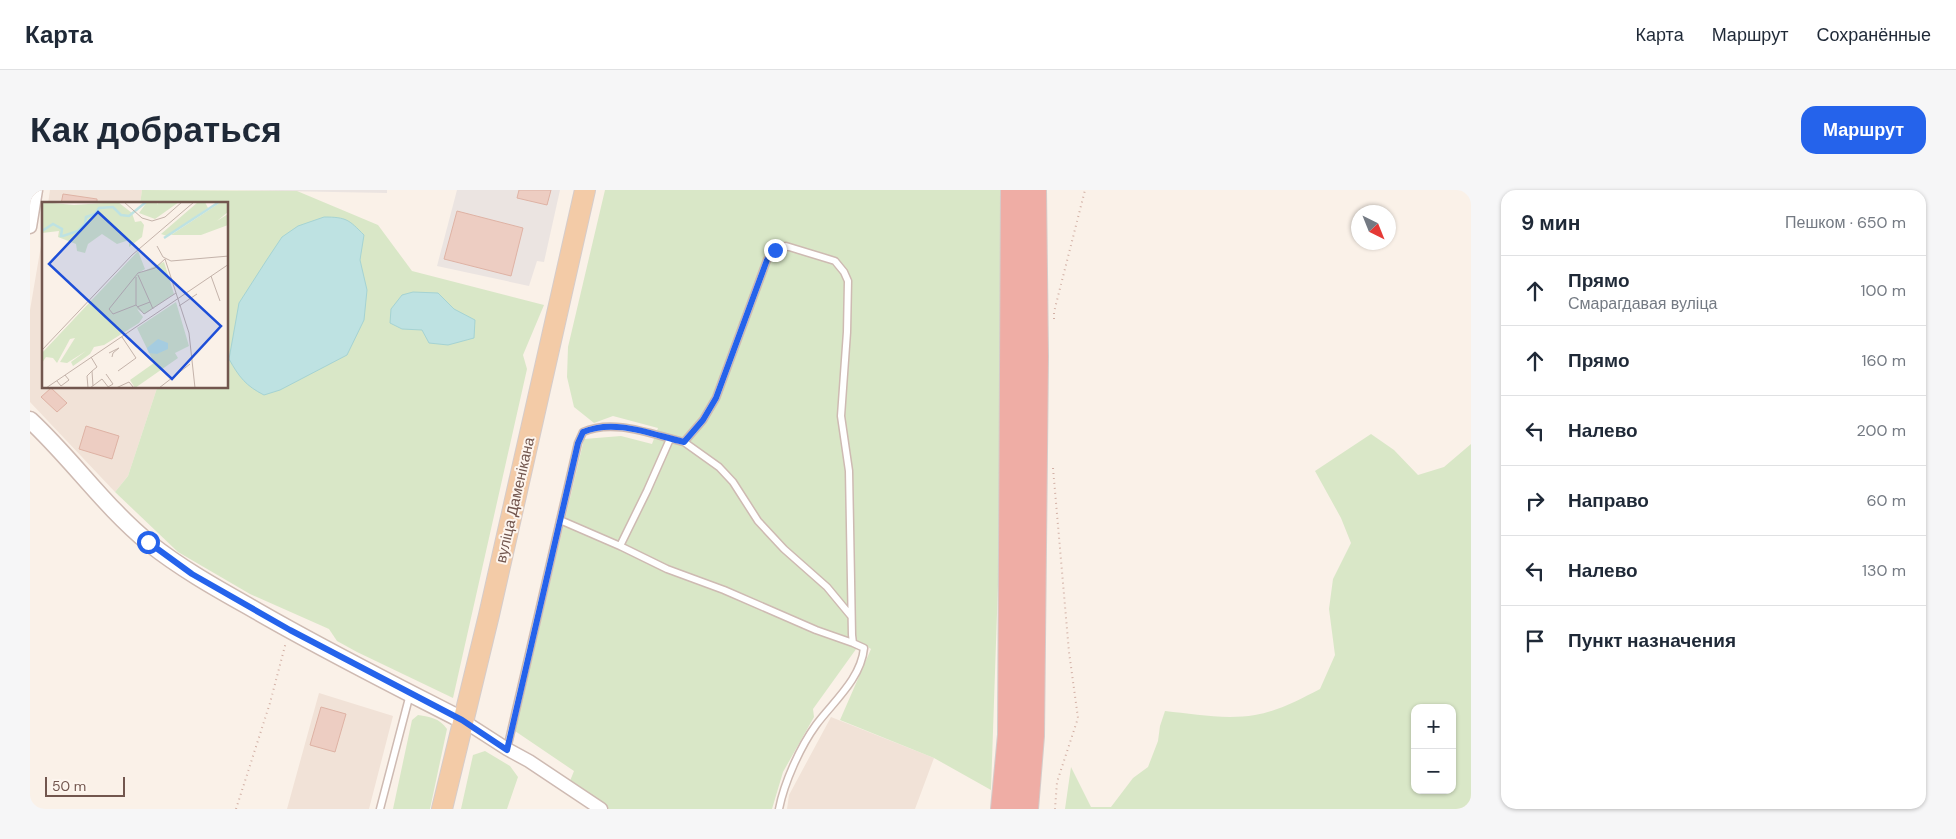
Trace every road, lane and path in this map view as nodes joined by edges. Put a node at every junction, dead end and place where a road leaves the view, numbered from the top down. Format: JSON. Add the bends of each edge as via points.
{"nodes":[{"id":1,"x":36,"y":190,"type":"edge"},
{"id":2,"x":585,"y":190,"type":"edge"},
{"id":3,"x":1013,"y":190,"type":"edge"},
{"id":4,"x":1034,"y":190,"type":"edge"},
{"id":5,"x":1085,"y":190,"type":"edge"},
{"id":6,"x":30,"y":227,"type":"edge"},
{"id":7,"x":1054,"y":321,"type":"dead end"},
{"id":8,"x":30,"y":420,"type":"edge"},
{"id":9,"x":670,"y":439,"type":"junction"},
{"id":10,"x":684,"y":442,"type":"junction"},
{"id":11,"x":1053,"y":468,"type":"dead end"},
{"id":12,"x":560,"y":520,"type":"junction"},
{"id":13,"x":620,"y":546,"type":"junction"},
{"id":14,"x":851,"y":616,"type":"junction"},
{"id":15,"x":290,"y":630,"type":"junction"},
{"id":16,"x":852,"y":643,"type":"junction"},
{"id":17,"x":410,"y":693,"type":"junction"},
{"id":18,"x":462,"y":720,"type":"junction"},
{"id":19,"x":507,"y":750,"type":"junction"},
{"id":20,"x":236,"y":809,"type":"edge"},
{"id":21,"x":380,"y":809,"type":"edge"},
{"id":22,"x":442,"y":809,"type":"edge"},
{"id":23,"x":600,"y":809,"type":"edge"},
{"id":24,"x":779,"y":809,"type":"edge"},
{"id":25,"x":1003,"y":809,"type":"edge"},
{"id":26,"x":1026,"y":809,"type":"edge"},
{"id":27,"x":1055,"y":809,"type":"edge"}],
"edges":[{"from":1,"to":6,"type":"street"},
{"from":2,"to":18,"type":"main road","name":"вуліца Даменікана"},
{"from":3,"to":25,"type":"highway","via":[[1010,735]]},
{"from":4,"to":26,"type":"highway","via":[[1036,356],[1032,736]]},
{"from":5,"to":7,"type":"path"},
{"from":8,"to":15,"type":"street","via":[[148,542],[192,574]]},
{"from":9,"to":10,"type":"lane"},
{"from":9,"to":12,"type":"lane","via":[[615,426],[595,427],[583,432]]},
{"from":9,"to":13,"type":"lane"},
{"from":10,"to":14,"type":"lane","via":[[719,466],[758,521],[827,587]]},
{"from":10,"to":14,"type":"lane","via":[[716,398],[767,260],[775,250],[786,246],[835,261],[848,280],[841,416],[849,471]]},
{"from":11,"to":27,"type":"path","via":[[1078,718],[1057,782]]},
{"from":12,"to":13,"type":"lane"},
{"from":12,"to":19,"type":"lane"},
{"from":13,"to":16,"type":"lane","via":[[667,569]]},
{"from":14,"to":16,"type":"lane"},
{"from":15,"to":17,"type":"street"},
{"from":15,"to":20,"type":"path"},
{"from":16,"to":24,"type":"lane","via":[[864,648],[863,659],[852,679],[815,727],[785,782]]},
{"from":17,"to":18,"type":"street"},
{"from":17,"to":21,"type":"lane"},
{"from":18,"to":19,"type":"street"},
{"from":18,"to":22,"type":"main road","name":"вуліца Даменікана"},
{"from":19,"to":23,"type":"street"}]}
